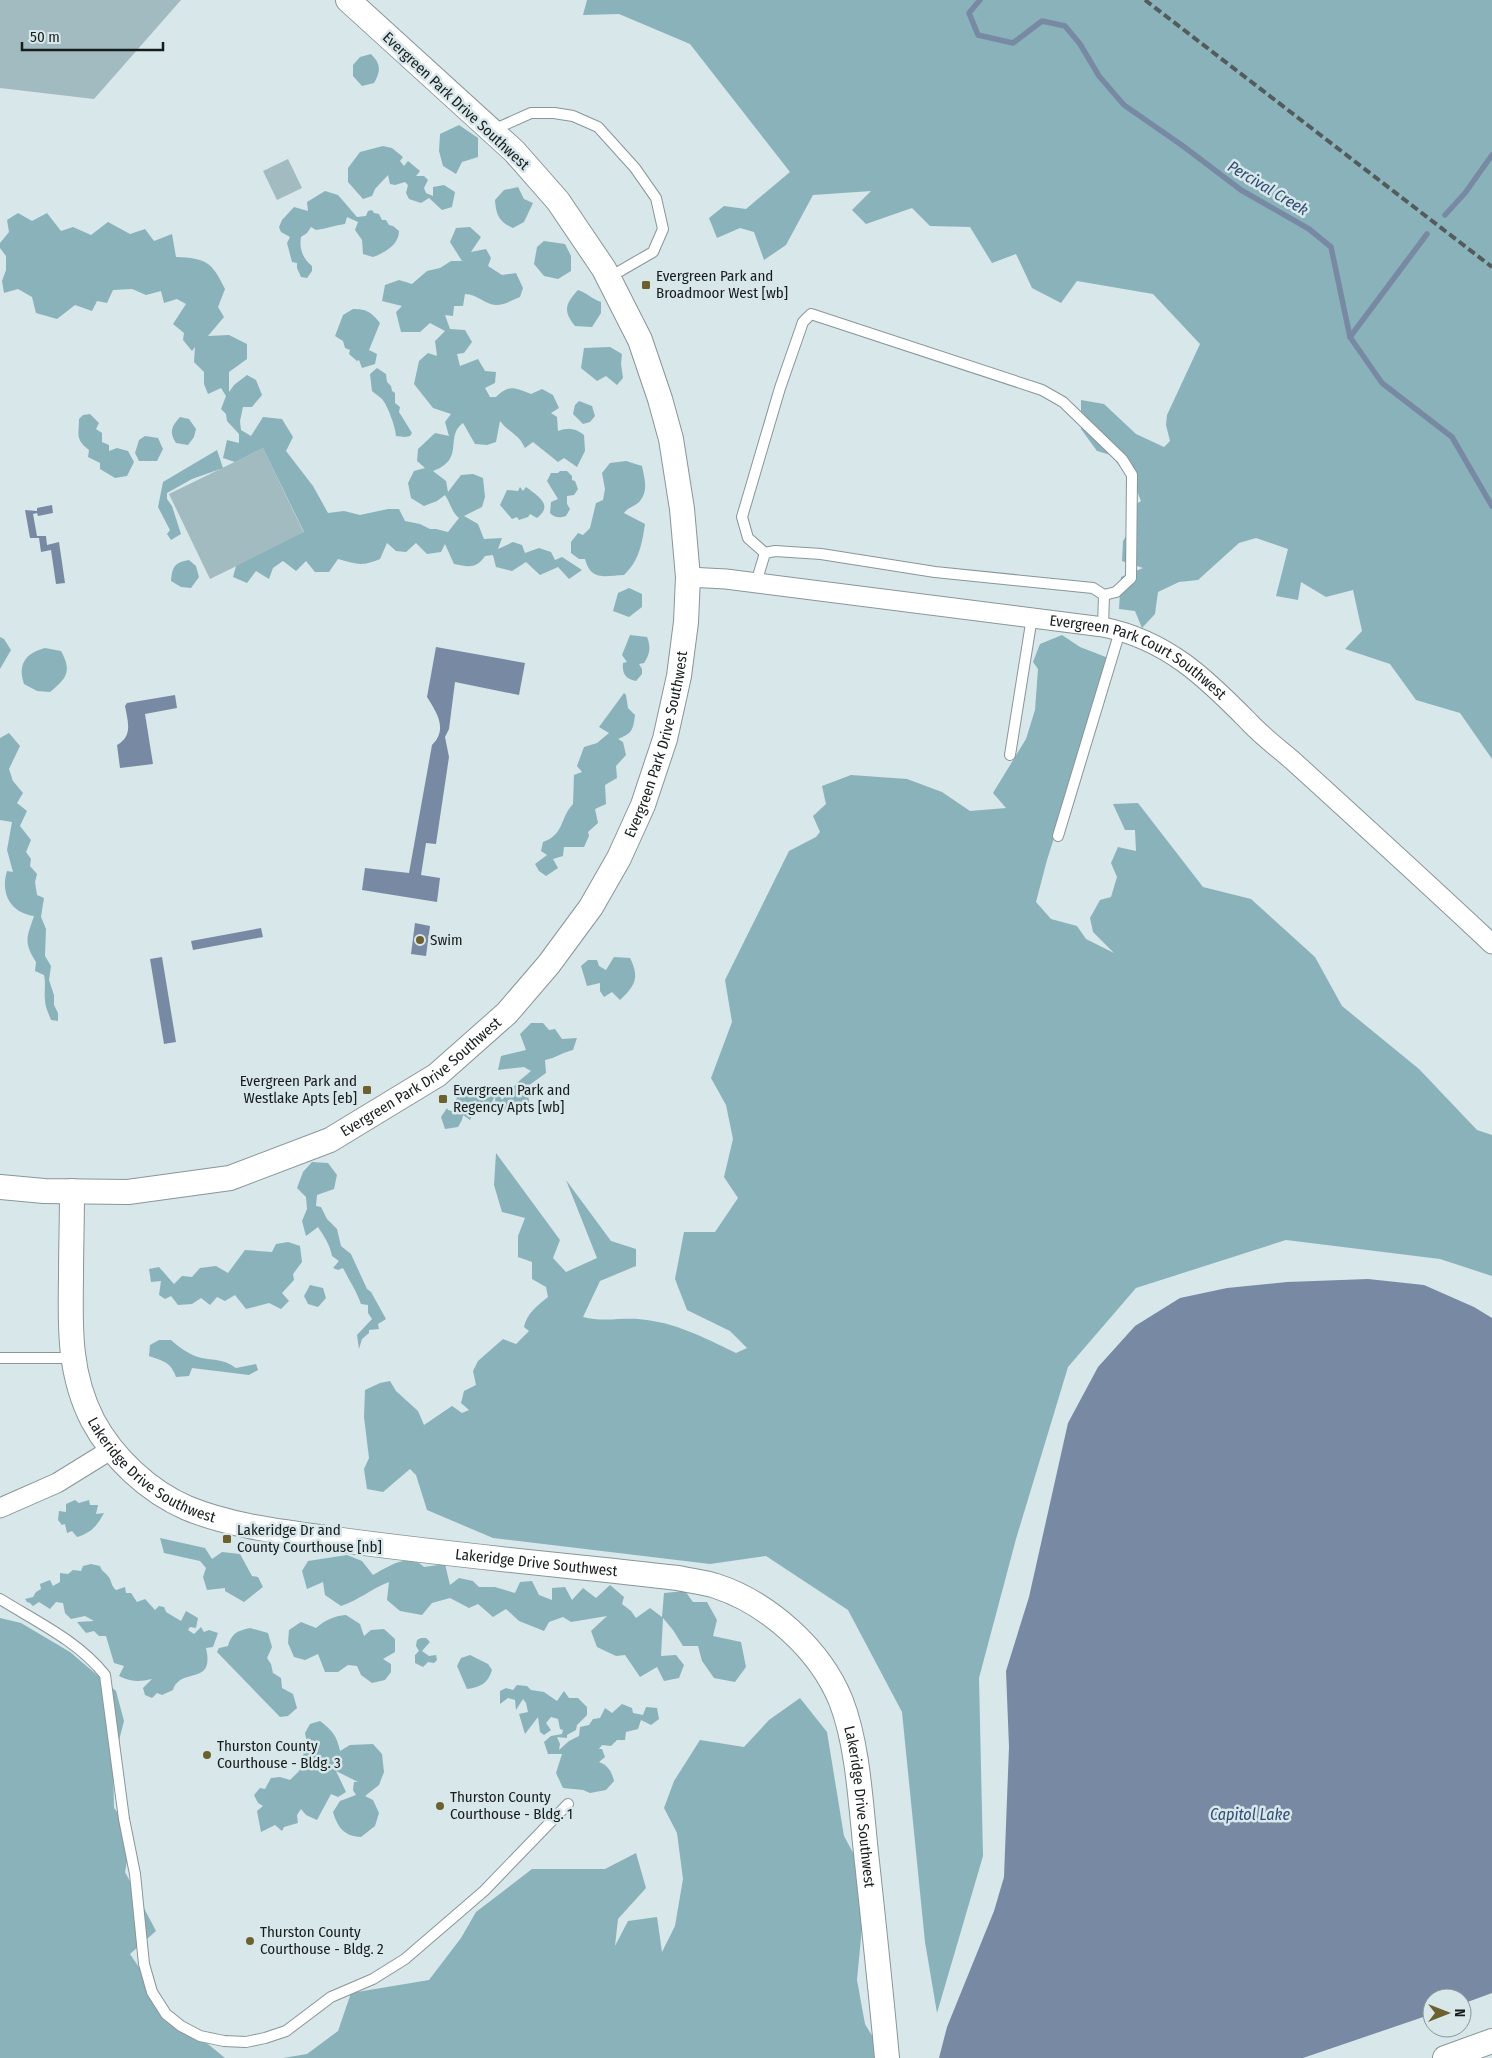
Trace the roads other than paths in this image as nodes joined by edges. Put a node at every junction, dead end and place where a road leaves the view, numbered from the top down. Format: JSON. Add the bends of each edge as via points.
{"nodes":[{"id":1,"x":348,"y":0,"type":"edge"},
{"id":2,"x":492,"y":130,"type":"junction"},
{"id":3,"x":608,"y":278,"type":"junction"},
{"id":4,"x":765,"y":553,"type":"junction"},
{"id":5,"x":688,"y":577,"type":"junction"},
{"id":6,"x":756,"y":583,"type":"junction"},
{"id":7,"x":1104,"y":595,"type":"junction"},
{"id":8,"x":1032,"y":617,"type":"junction"},
{"id":9,"x":1112,"y":629,"type":"junction"},
{"id":10,"x":1010,"y":755,"type":"dead end"},
{"id":11,"x":1058,"y":836,"type":"dead end"},
{"id":12,"x":1492,"y":944,"type":"edge"},
{"id":13,"x":0,"y":1187,"type":"edge"},
{"id":14,"x":72,"y":1191,"type":"junction"},
{"id":15,"x":0,"y":1358,"type":"edge"},
{"id":16,"x":73,"y":1358,"type":"junction"},
{"id":17,"x":112,"y":1449,"type":"junction"},
{"id":18,"x":0,"y":1508,"type":"edge"},
{"id":19,"x":0,"y":1600,"type":"edge"},
{"id":20,"x":568,"y":1804,"type":"dead end"},
{"id":21,"x":1492,"y":2041,"type":"edge"},
{"id":22,"x":887,"y":2058,"type":"edge"},
{"id":23,"x":1445,"y":2058,"type":"edge"}],
"edges":[{"from":1,"to":2,"type":"street","name":"Evergreen Park Drive Southwest"},
{"from":2,"to":3,"type":"street","name":"Evergreen Park Drive Southwest","via":[[558,201]]},
{"from":2,"to":3,"type":"lane","via":[[532,113],[573,116],[598,127],[635,168],[656,198],[663,229],[652,252]]},
{"from":3,"to":5,"type":"street","name":"Evergreen Park Drive Southwest","via":[[640,340],[671,438]]},
{"from":4,"to":6,"type":"lane"},
{"from":4,"to":7,"type":"lane","via":[[821,554],[935,572],[1093,588]]},
{"from":4,"to":7,"type":"lane","via":[[748,538],[742,517],[780,388],[803,322],[811,314],[1042,390],[1063,402],[1122,459],[1132,475],[1131,578],[1116,592]]},
{"from":5,"to":6,"type":"street","name":"Evergreen Park Court Southwest"},
{"from":5,"to":14,"type":"street","name":"Evergreen Park Drive Southwest","via":[[679,676],[665,739],[643,805],[619,858],[591,906],[550,964],[507,1013],[437,1075],[330,1140],[230,1178],[128,1192]]},
{"from":6,"to":8,"type":"street","name":"Evergreen Park Court Southwest"},
{"from":7,"to":9,"type":"lane"},
{"from":8,"to":9,"type":"street","name":"Evergreen Park Court Southwest"},
{"from":8,"to":10,"type":"lane"},
{"from":9,"to":11,"type":"lane"},
{"from":9,"to":12,"type":"street","name":"Evergreen Park Court Southwest","via":[[1164,649],[1221,692],[1251,724]]},
{"from":13,"to":14,"type":"street","name":"Evergreen Park Drive Southwest"},
{"from":14,"to":16,"type":"street","name":"Lakeridge Drive Southwest","via":[[70,1336]]},
{"from":15,"to":16,"type":"lane"},
{"from":16,"to":17,"type":"street","name":"Lakeridge Drive Southwest","via":[[90,1414]]},
{"from":17,"to":18,"type":"street","via":[[57,1483]]},
{"from":17,"to":22,"type":"street","name":"Lakeridge Drive Southwest","via":[[138,1477],[161,1495],[187,1508],[227,1521],[368,1544],[678,1578],[715,1585],[751,1601],[779,1620],[804,1643],[821,1667],[840,1700],[852,1740]]},
{"from":19,"to":20,"type":"lane","via":[[71,1642],[92,1658],[105,1675],[124,1819],[136,1874],[144,1964],[152,1992],[166,2014],[200,2036],[246,2042],[286,2031],[331,1997],[373,1979],[405,1959],[484,1891]]},
{"from":21,"to":23,"type":"street"}]}
